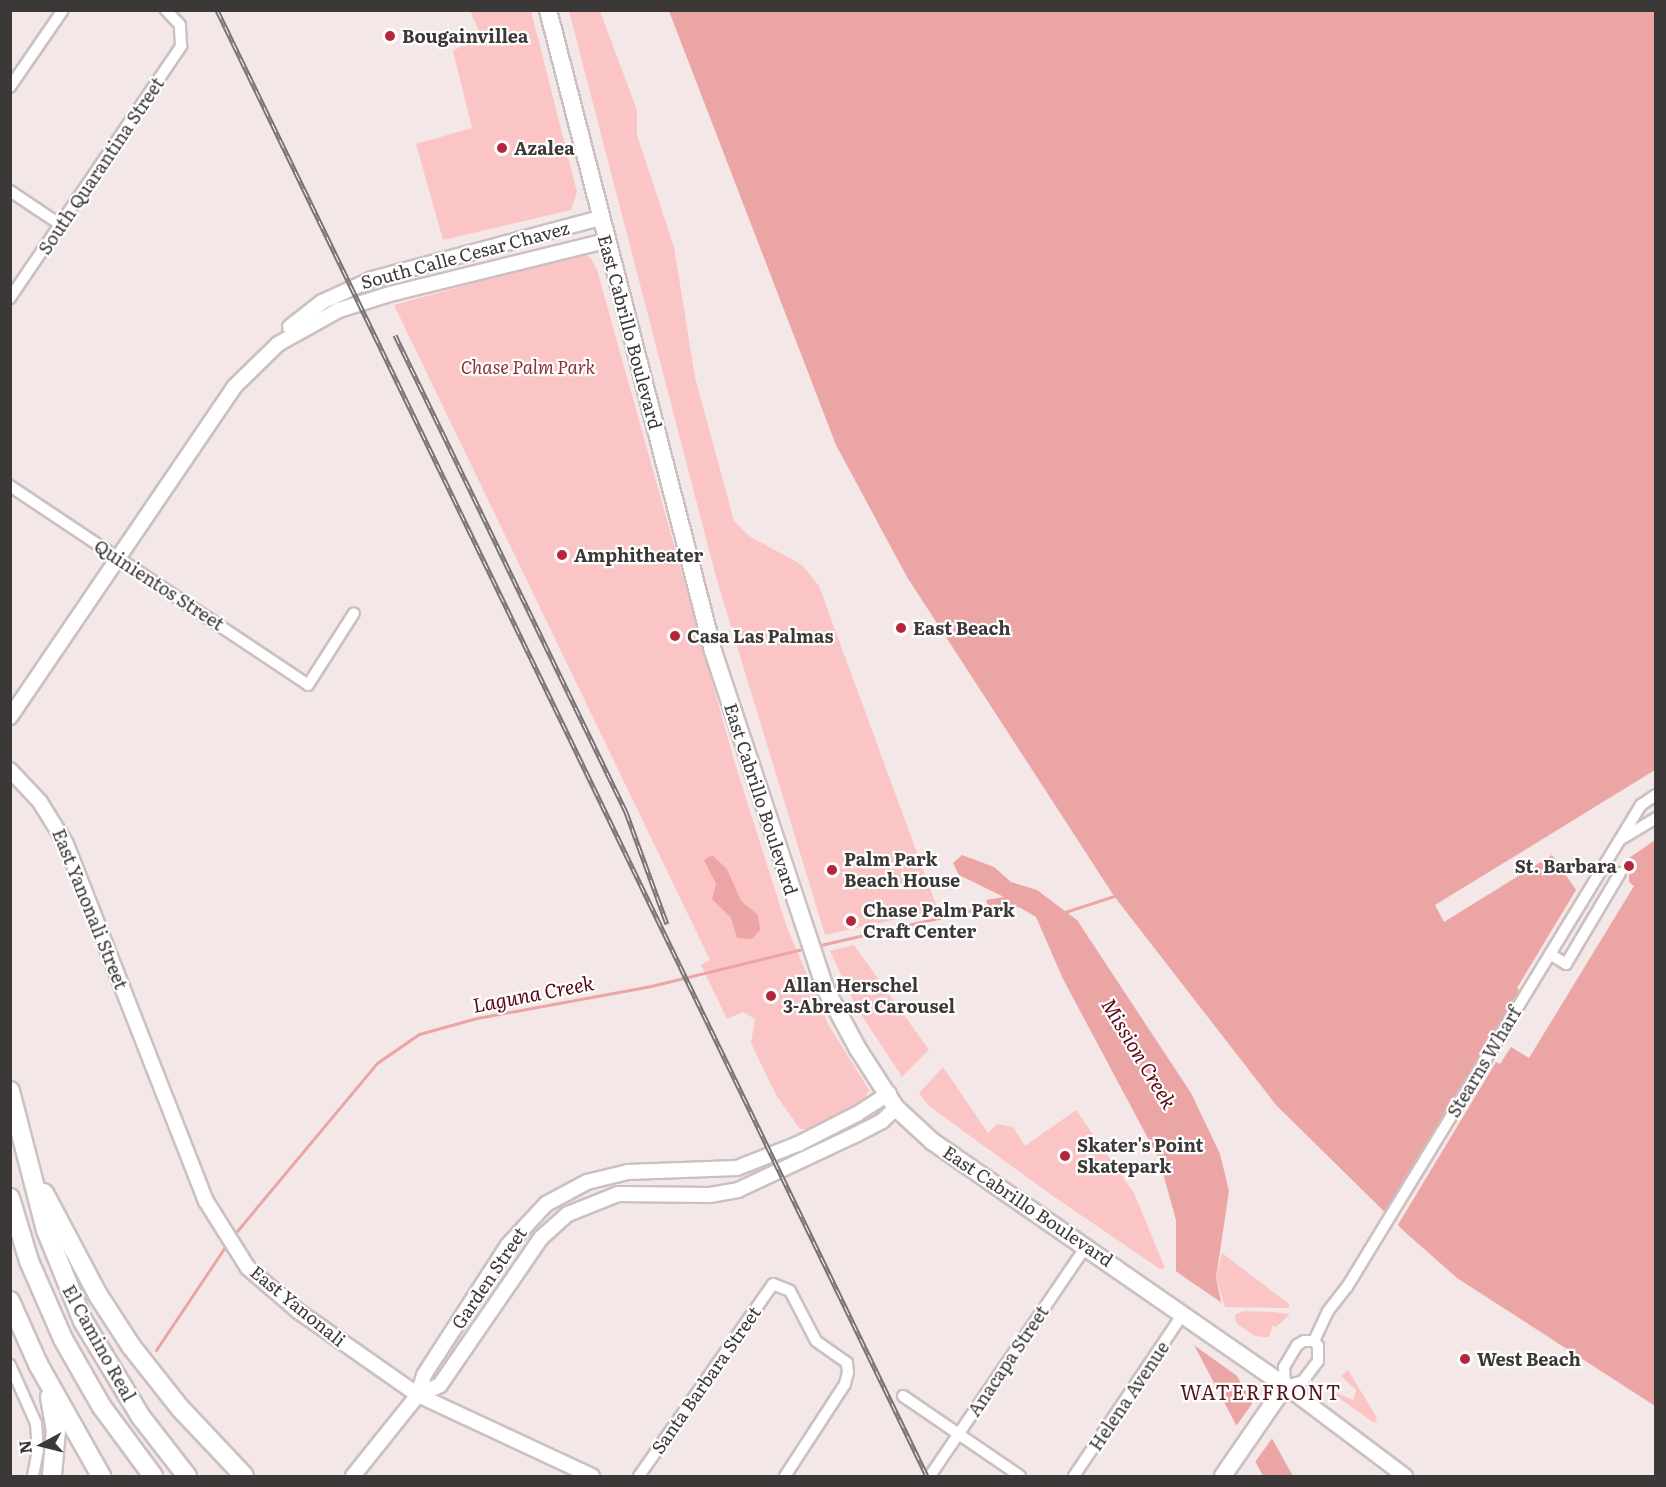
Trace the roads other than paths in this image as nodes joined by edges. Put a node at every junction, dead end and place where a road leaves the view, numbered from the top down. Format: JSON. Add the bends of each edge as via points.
{"nodes":[{"id":1,"x":63,"y":10,"type":"edge"},
{"id":2,"x":166,"y":10,"type":"edge"},
{"id":3,"x":548,"y":10,"type":"edge"},
{"id":4,"x":10,"y":87,"type":"edge"},
{"id":5,"x":10,"y":190,"type":"edge"},
{"id":6,"x":600,"y":218,"type":"junction"},
{"id":7,"x":61,"y":225,"type":"junction"},
{"id":8,"x":606,"y":241,"type":"junction"},
{"id":9,"x":10,"y":298,"type":"edge"},
{"id":10,"x":278,"y":344,"type":"junction"},
{"id":11,"x":10,"y":486,"type":"edge"},
{"id":12,"x":119,"y":560,"type":"junction"},
{"id":13,"x":354,"y":613,"type":"dead end"},
{"id":14,"x":10,"y":717,"type":"edge"},
{"id":15,"x":10,"y":770,"type":"edge"},
{"id":16,"x":1656,"y":795,"type":"edge"},
{"id":17,"x":1656,"y":818,"type":"edge"},
{"id":18,"x":1623,"y":838,"type":"junction"},
{"id":19,"x":1620,"y":873,"type":"dead end"},
{"id":20,"x":1550,"y":954,"type":"junction"},
{"id":21,"x":136,"y":1026,"type":"joint"},
{"id":22,"x":10,"y":1092,"type":"edge"},
{"id":23,"x":892,"y":1100,"type":"junction"},
{"id":24,"x":29,"y":1165,"type":"junction"},
{"id":25,"x":10,"y":1198,"type":"edge"},
{"id":26,"x":1087,"y":1245,"type":"junction"},
{"id":27,"x":10,"y":1301,"type":"edge"},
{"id":28,"x":1184,"y":1315,"type":"junction"},
{"id":29,"x":1314,"y":1341,"type":"junction"},
{"id":30,"x":38,"y":1364,"type":"junction"},
{"id":31,"x":10,"y":1365,"type":"edge"},
{"id":32,"x":1285,"y":1386,"type":"junction"},
{"id":33,"x":418,"y":1395,"type":"junction"},
{"id":34,"x":903,"y":1396,"type":"dead end"},
{"id":35,"x":959,"y":1433,"type":"junction"},
{"id":36,"x":33,"y":1476,"type":"edge"},
{"id":37,"x":52,"y":1476,"type":"edge"},
{"id":38,"x":101,"y":1476,"type":"edge"},
{"id":39,"x":153,"y":1476,"type":"edge"},
{"id":40,"x":187,"y":1476,"type":"edge"},
{"id":41,"x":244,"y":1476,"type":"edge"},
{"id":42,"x":353,"y":1476,"type":"edge"},
{"id":43,"x":592,"y":1476,"type":"edge"},
{"id":44,"x":639,"y":1476,"type":"edge"},
{"id":45,"x":785,"y":1476,"type":"edge"},
{"id":46,"x":930,"y":1476,"type":"edge"},
{"id":47,"x":1020,"y":1476,"type":"edge"},
{"id":48,"x":1074,"y":1476,"type":"edge"},
{"id":49,"x":1223,"y":1476,"type":"edge"},
{"id":50,"x":1405,"y":1476,"type":"edge"}],
"edges":[{"from":1,"to":4,"type":"street"},
{"from":2,"to":7,"type":"street","name":"South Quarantina Street","via":[[182,30],[178,50]]},
{"from":3,"to":6,"type":"main road","name":"East Cabrillo Boulevard"},
{"from":5,"to":7,"type":"street"},
{"from":6,"to":8,"type":"main road","name":"East Cabrillo Boulevard"},
{"from":6,"to":10,"type":"street","name":"South Calle Cesar Chavez","via":[[399,270],[351,287],[322,302],[290,327]]},
{"from":7,"to":9,"type":"street","name":"South Quarantina Street"},
{"from":8,"to":10,"type":"street","name":"South Calle Cesar Chavez","via":[[339,310]]},
{"from":8,"to":23,"type":"main road","name":"East Cabrillo Boulevard","via":[[713,651],[812,957],[839,1016]]},
{"from":10,"to":12,"type":"street","name":"South Calle Cesar Chavez","via":[[234,387]]},
{"from":11,"to":12,"type":"street","name":"Quinientos Street"},
{"from":12,"to":13,"type":"street","name":"Quinientos Street","via":[[308,685]]},
{"from":12,"to":14,"type":"street","name":"South Calle Cesar Chavez"},
{"from":15,"to":21,"type":"street","name":"East Yanonali Street","via":[[40,802],[66,844]]},
{"from":16,"to":18,"type":"street","name":"Stearns Wharf","via":[[1641,806]]},
{"from":17,"to":18,"type":"street","name":"Stearns Wharf"},
{"from":18,"to":20,"type":"street","name":"Stearns Wharf"},
{"from":19,"to":20,"type":"street","via":[[1566,964]]},
{"from":20,"to":29,"type":"street","name":"Stearns Wharf","via":[[1347,1287],[1328,1311]]},
{"from":21,"to":33,"type":"street","name":"East Yanonali","via":[[217,1224],[237,1254],[298,1311]]},
{"from":22,"to":24,"type":"highway","name":"El Camino Real"},
{"from":23,"to":26,"type":"main road","name":"East Cabrillo Boulevard","via":[[933,1142]]},
{"from":23,"to":33,"type":"street","name":"Garden Street","via":[[882,1121],[738,1190],[710,1195],[618,1194],[568,1214],[541,1238],[440,1385]]},
{"from":23,"to":33,"type":"street","name":"Garden Street","via":[[736,1168],[617,1174],[587,1182],[546,1204],[508,1245],[424,1375]]},
{"from":24,"to":40,"type":"highway","name":"El Camino Real","via":[[46,1230],[83,1321],[141,1417]]},
{"from":24,"to":41,"type":"highway","via":[[98,1295],[131,1346],[180,1408]]},
{"from":25,"to":39,"type":"highway","name":"El Camino Real","via":[[29,1261],[63,1339],[102,1407]]},
{"from":26,"to":28,"type":"main road","name":"East Cabrillo Boulevard"},
{"from":26,"to":35,"type":"street","name":"Anacapa Street"},
{"from":27,"to":30,"type":"highway"},
{"from":28,"to":32,"type":"main road","name":"East Cabrillo Boulevard"},
{"from":28,"to":48,"type":"street","name":"Helena Avenue"},
{"from":29,"to":32,"type":"street","name":"Stearns Wharf","via":[[1297,1345],[1284,1366]]},
{"from":29,"to":32,"type":"street","name":"Stearns Wharf","via":[[1318,1361],[1303,1381]]},
{"from":30,"to":37,"type":"highway","via":[[56,1430]]},
{"from":30,"to":38,"type":"highway"},
{"from":31,"to":36,"type":"street","via":[[36,1423],[38,1450]]},
{"from":32,"to":49,"type":"main road"},
{"from":32,"to":50,"type":"street"},
{"from":33,"to":42,"type":"street","name":"Garden Street"},
{"from":33,"to":43,"type":"street"},
{"from":34,"to":35,"type":"street"},
{"from":35,"to":46,"type":"street","name":"Anacapa Street"},
{"from":35,"to":47,"type":"street"},
{"from":44,"to":45,"type":"street","name":"Santa Barbara Street","via":[[773,1284],[790,1291],[816,1341],[848,1367],[845,1384]]}]}
